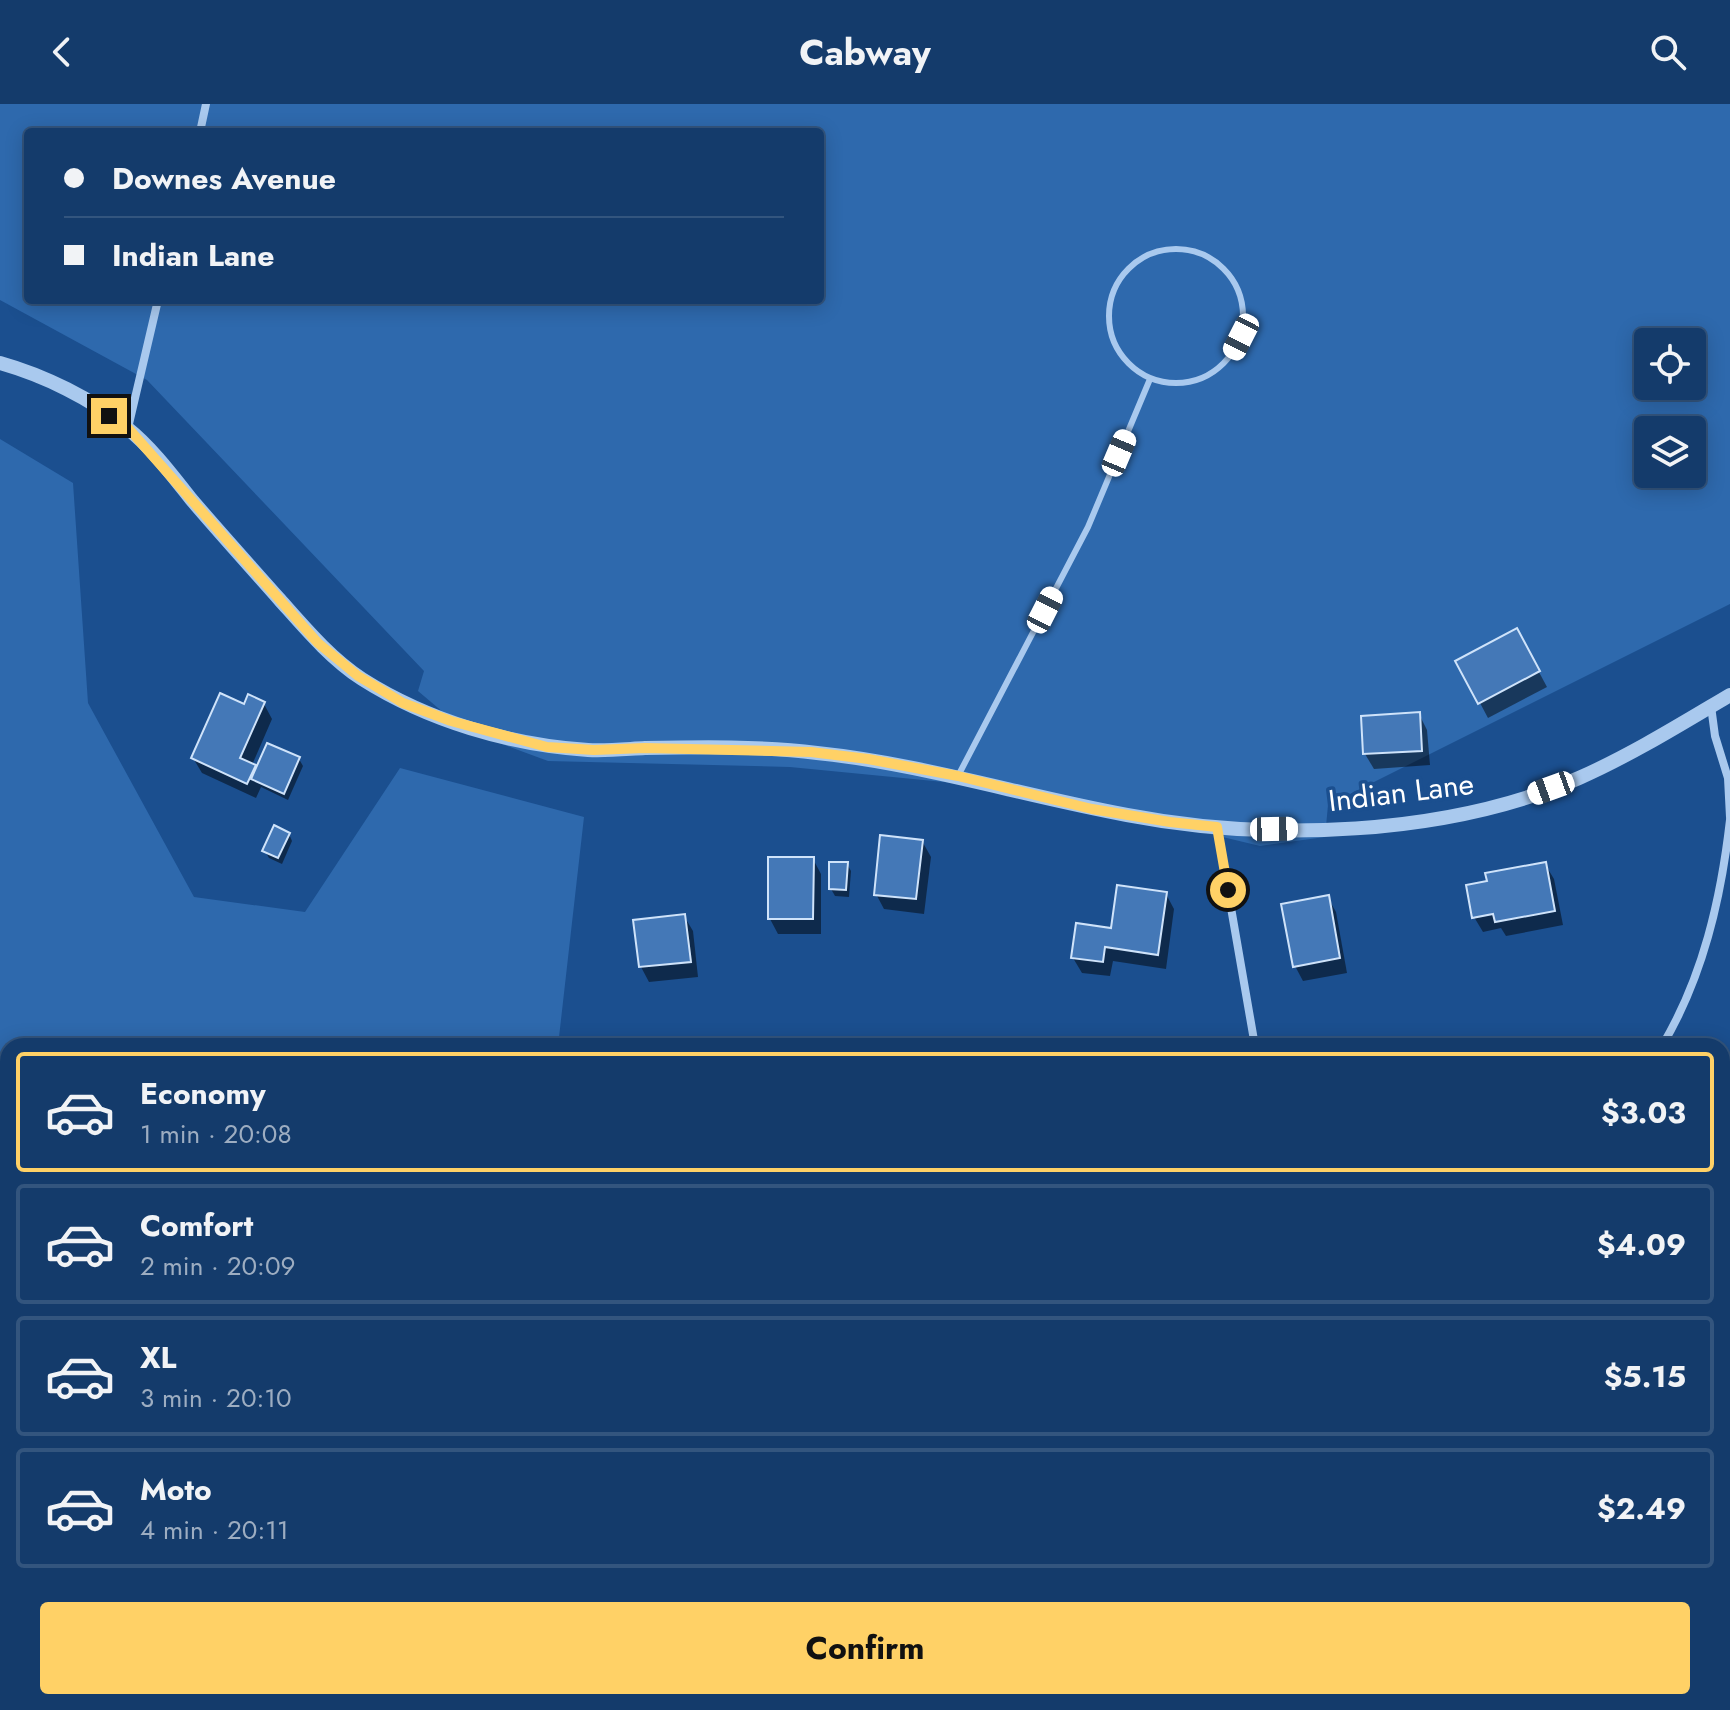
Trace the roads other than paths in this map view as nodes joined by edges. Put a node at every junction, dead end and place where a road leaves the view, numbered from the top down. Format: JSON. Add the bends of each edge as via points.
{"nodes":[{"id":1,"x":206,"y":104,"type":"edge"},
{"id":2,"x":201,"y":128,"type":"edge"},
{"id":3,"x":157,"y":304,"type":"edge"},
{"id":4,"x":0,"y":363,"type":"edge"},
{"id":5,"x":1150,"y":379,"type":"junction"},
{"id":6,"x":128,"y":428,"type":"junction"},
{"id":7,"x":1730,"y":695,"type":"edge"},
{"id":8,"x":1711,"y":706,"type":"junction"},
{"id":9,"x":958,"y":776,"type":"junction"},
{"id":10,"x":1730,"y":818,"type":"edge"},
{"id":11,"x":1217,"y":827,"type":"junction"},
{"id":12,"x":1254,"y":1038,"type":"edge"},
{"id":13,"x":1667,"y":1038,"type":"edge"}],
"edges":[{"from":1,"to":2,"type":"street"},
{"from":3,"to":6,"type":"street"},
{"from":4,"to":6,"type":"street","name":"Indian Lane","via":[[72,393]]},
{"from":5,"to":5,"type":"lane","via":[[1131,367],[1109,328],[1115,284],[1148,254],[1169,248],[1191,250],[1229,273],[1244,314],[1241,337],[1214,372],[1172,384]]},
{"from":5,"to":9,"type":"lane","via":[[1088,527]]},
{"from":6,"to":9,"type":"street","name":"Indian Lane","via":[[318,643],[403,703],[547,747],[811,752]]},
{"from":7,"to":8,"type":"street","name":"Indian Lane"},
{"from":8,"to":10,"type":"street","via":[[1728,778]]},
{"from":8,"to":11,"type":"street","name":"Indian Lane","via":[[1578,778],[1471,812],[1357,828]]},
{"from":9,"to":11,"type":"street","name":"Indian Lane","via":[[1092,809]]},
{"from":10,"to":13,"type":"street","via":[[1709,939]]},
{"from":11,"to":12,"type":"street"}]}
